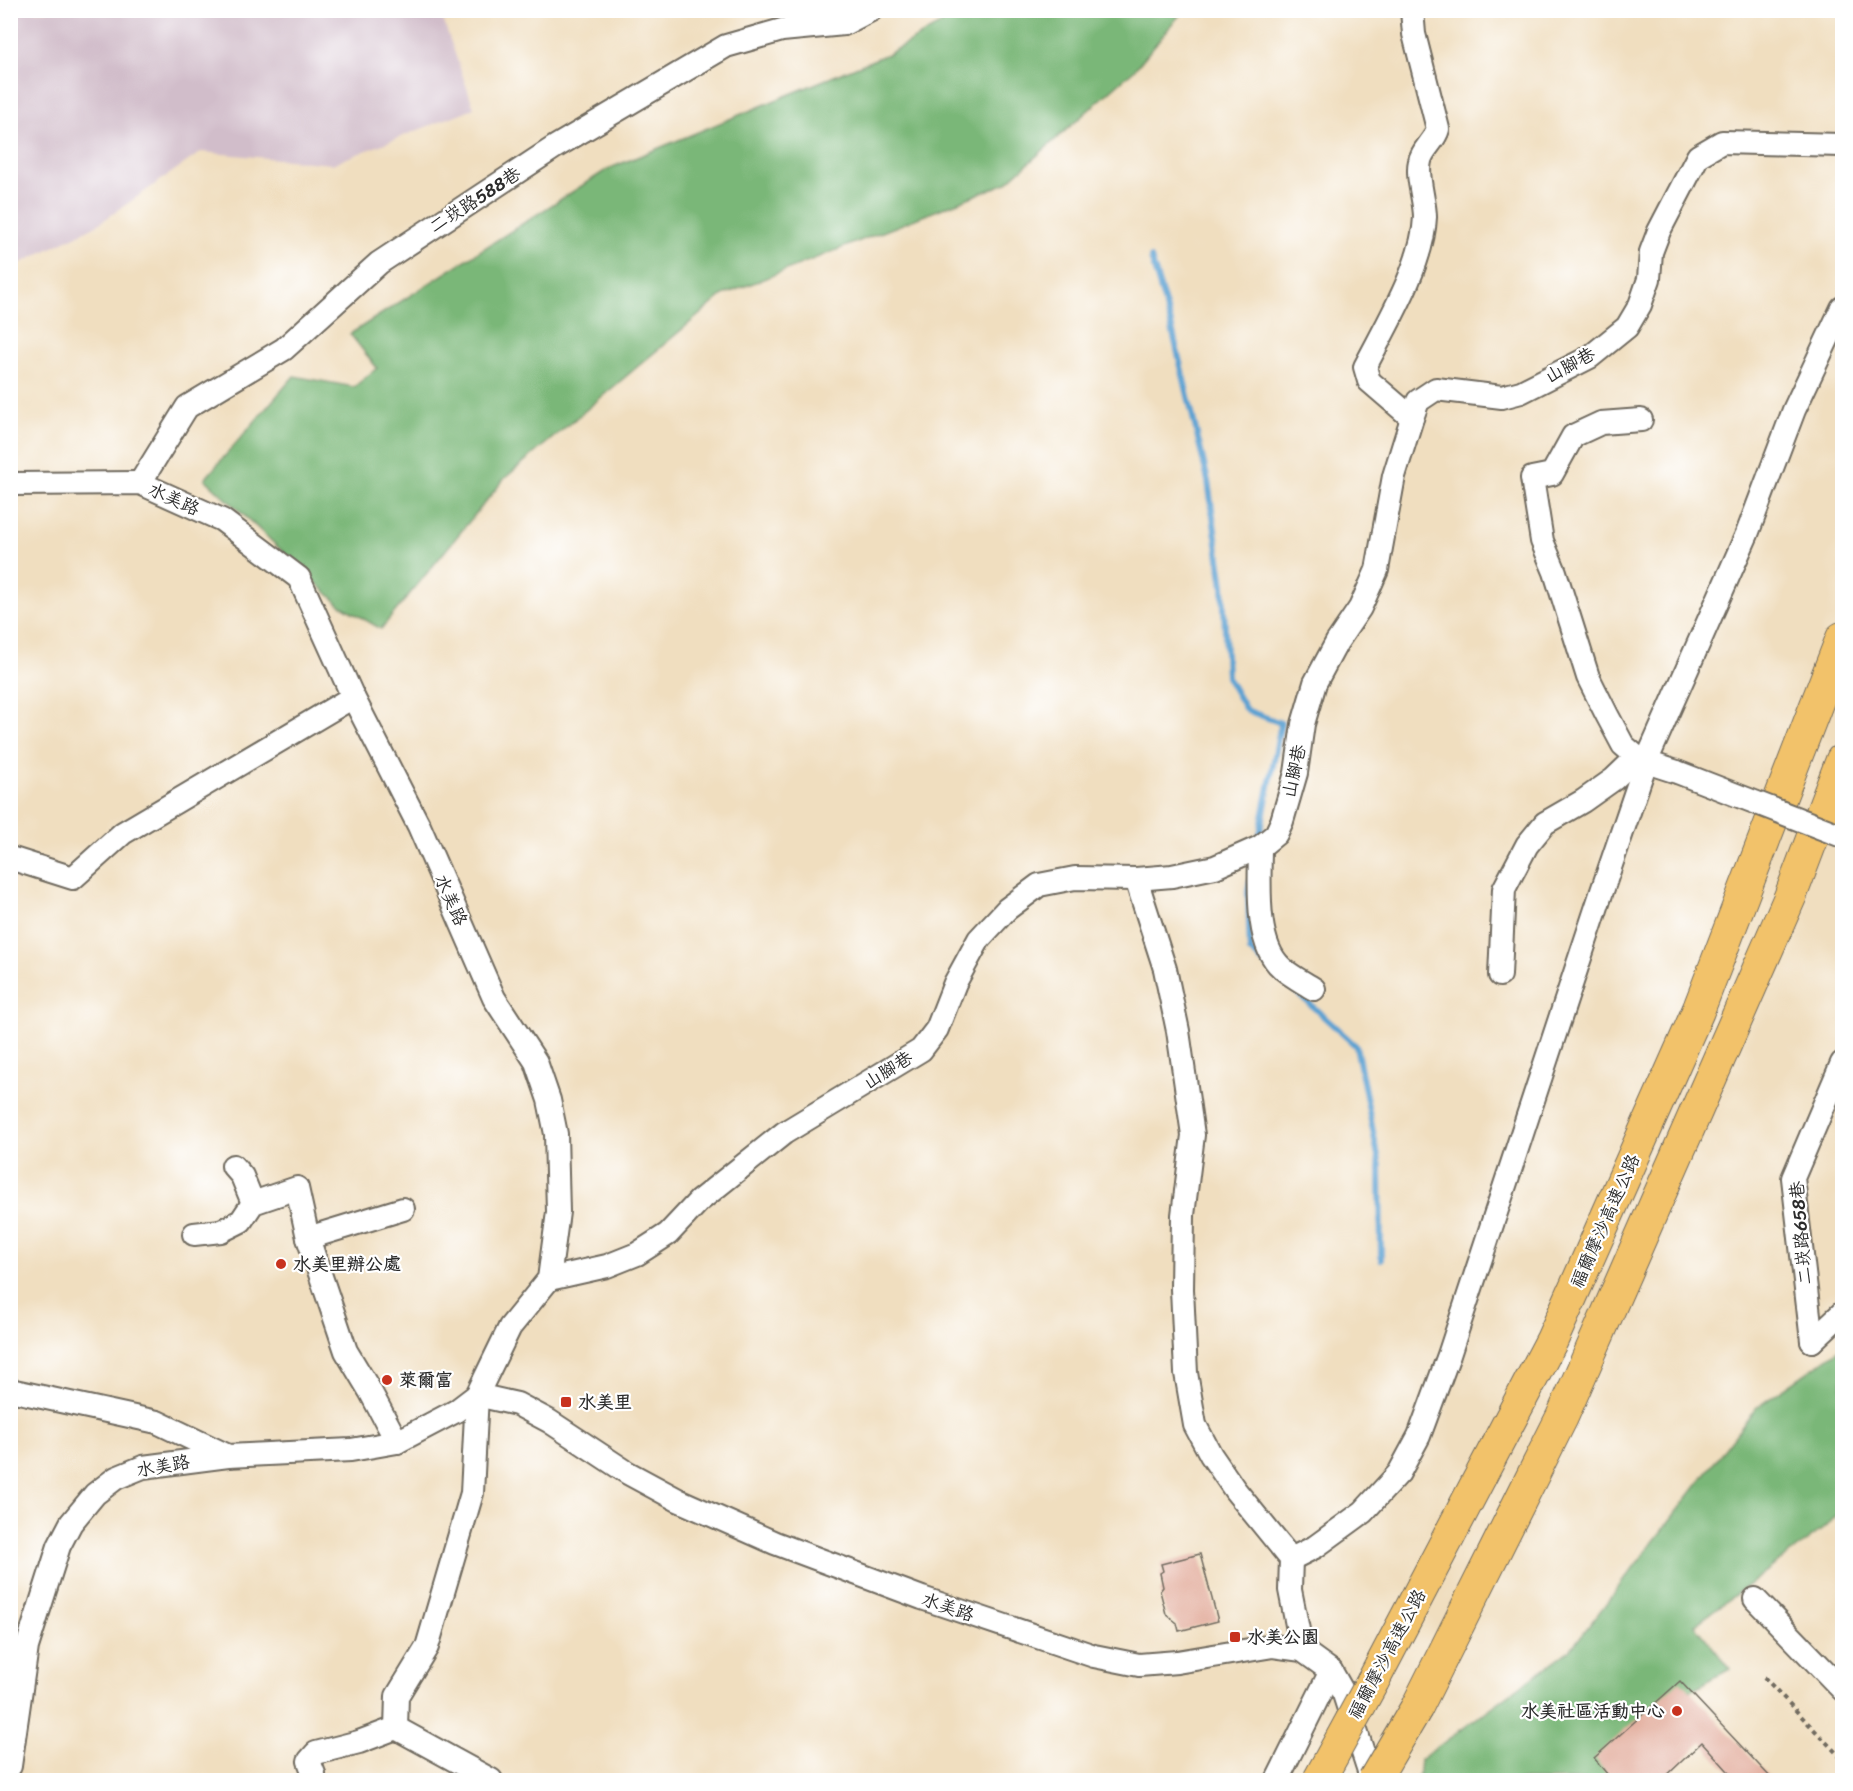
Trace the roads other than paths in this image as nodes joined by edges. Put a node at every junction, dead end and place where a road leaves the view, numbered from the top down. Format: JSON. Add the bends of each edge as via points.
{"nodes":[{"id":1,"x":872,"y":10,"type":"edge"},
{"id":2,"x":1412,"y":10,"type":"edge"},
{"id":3,"x":1842,"y":145,"type":"edge"},
{"id":4,"x":1842,"y":308,"type":"edge"},
{"id":5,"x":1412,"y":418,"type":"junction"},
{"id":6,"x":1641,"y":420,"type":"dead end"},
{"id":7,"x":140,"y":483,"type":"junction"},
{"id":8,"x":10,"y":484,"type":"edge"},
{"id":9,"x":1842,"y":638,"type":"edge"},
{"id":10,"x":353,"y":697,"type":"junction"},
{"id":11,"x":1642,"y":760,"type":"junction"},
{"id":12,"x":1842,"y":760,"type":"edge"},
{"id":13,"x":1842,"y":836,"type":"edge"},
{"id":14,"x":1260,"y":847,"type":"junction"},
{"id":15,"x":10,"y":858,"type":"edge"},
{"id":16,"x":1136,"y":879,"type":"junction"},
{"id":17,"x":1500,"y":975,"type":"dead end"},
{"id":18,"x":1314,"y":989,"type":"dead end"},
{"id":19,"x":1842,"y":1063,"type":"edge"},
{"id":20,"x":233,"y":1166,"type":"dead end"},
{"id":21,"x":253,"y":1203,"type":"junction"},
{"id":22,"x":403,"y":1209,"type":"dead end"},
{"id":23,"x":194,"y":1234,"type":"dead end"},
{"id":24,"x":308,"y":1238,"type":"junction"},
{"id":25,"x":549,"y":1279,"type":"junction"},
{"id":26,"x":1842,"y":1314,"type":"edge"},
{"id":27,"x":10,"y":1390,"type":"edge"},
{"id":28,"x":477,"y":1395,"type":"junction"},
{"id":29,"x":397,"y":1442,"type":"junction"},
{"id":30,"x":228,"y":1456,"type":"junction"},
{"id":31,"x":1291,"y":1559,"type":"junction"},
{"id":32,"x":1755,"y":1599,"type":"dead end"},
{"id":33,"x":1302,"y":1650,"type":"junction"},
{"id":34,"x":19,"y":1651,"type":"edge"},
{"id":35,"x":1331,"y":1671,"type":"junction"},
{"id":36,"x":1842,"y":1689,"type":"edge"},
{"id":37,"x":396,"y":1728,"type":"junction"},
{"id":38,"x":10,"y":1766,"type":"edge"},
{"id":39,"x":313,"y":1780,"type":"edge"},
{"id":40,"x":491,"y":1780,"type":"edge"},
{"id":41,"x":1277,"y":1780,"type":"edge"},
{"id":42,"x":1319,"y":1780,"type":"edge"},
{"id":43,"x":1375,"y":1780,"type":"edge"}],
"edges":[{"from":1,"to":7,"type":"street","name":"二崁路588巷","via":[[844,24],[782,30],[726,46],[555,147],[379,263],[284,349],[186,407]]},
{"from":2,"to":5,"type":"street","via":[[1414,34],[1438,129],[1420,161],[1425,216],[1421,246],[1365,367],[1370,381]]},
{"from":3,"to":5,"type":"street","name":"山腳巷","via":[[1722,142],[1698,156],[1659,231],[1641,305],[1627,327],[1590,357],[1521,392],[1502,397],[1436,389],[1418,401]]},
{"from":4,"to":11,"type":"street","via":[[1794,410],[1747,534]]},
{"from":5,"to":14,"type":"street","name":"山腳巷","via":[[1394,476],[1377,570],[1360,608],[1315,683],[1282,821],[1276,834]]},
{"from":6,"to":11,"type":"street","via":[[1601,423],[1573,436],[1552,474],[1532,478],[1542,541],[1588,677],[1623,745]]},
{"from":7,"to":8,"type":"street"},
{"from":7,"to":10,"type":"street","name":"水美路","via":[[222,520],[299,578]]},
{"from":9,"to":42,"type":"highway","name":"福爾摩沙高速公路","bridge":true,"via":[[1698,1011],[1552,1340]]},
{"from":10,"to":15,"type":"street","via":[[123,833],[74,878]]},
{"from":10,"to":25,"type":"street","name":"水美路","via":[[418,826],[494,998],[536,1062],[549,1100],[556,1134],[558,1212]]},
{"from":11,"to":13,"type":"street","bridge":true},
{"from":11,"to":17,"type":"street","via":[[1545,823],[1527,845],[1504,889]]},
{"from":11,"to":31,"type":"street","via":[[1449,1355],[1419,1436],[1399,1473],[1363,1512],[1315,1547]]},
{"from":12,"to":43,"type":"highway","bridge":true,"via":[[1790,897],[1562,1417],[1417,1707]]},
{"from":14,"to":16,"type":"street","name":"山腳巷","via":[[1215,867]]},
{"from":14,"to":18,"type":"street","via":[[1263,929],[1268,951],[1281,968]]},
{"from":16,"to":25,"type":"street","name":"山腳巷","via":[[1075,879],[1039,885],[1007,909],[979,939],[955,983],[937,1029],[921,1050],[784,1133],[699,1201],[668,1234],[637,1254],[607,1266]]},
{"from":16,"to":31,"type":"street","via":[[1165,969],[1193,1135],[1183,1215],[1182,1289],[1186,1373],[1196,1425],[1235,1490]]},
{"from":19,"to":26,"type":"street","name":"二崁路658巷","via":[[1793,1178],[1812,1341]]},
{"from":20,"to":21,"type":"street","via":[[242,1176]]},
{"from":21,"to":23,"type":"street","via":[[241,1221],[221,1231]]},
{"from":21,"to":24,"type":"street","via":[[297,1188]]},
{"from":22,"to":24,"type":"street"},
{"from":24,"to":29,"type":"street","via":[[346,1351]]},
{"from":25,"to":28,"type":"street","name":"水美路","via":[[510,1327]]},
{"from":27,"to":30,"type":"street","via":[[157,1422]]},
{"from":28,"to":29,"type":"street","name":"水美路","via":[[456,1411]]},
{"from":28,"to":33,"type":"street","name":"水美路","via":[[517,1404],[668,1495],[775,1543],[1094,1656],[1139,1665],[1273,1646]]},
{"from":28,"to":37,"type":"street","via":[[472,1493],[427,1647],[397,1696]]},
{"from":29,"to":30,"type":"street","name":"水美路","via":[[351,1450]]},
{"from":30,"to":34,"type":"street","name":"水美路","via":[[143,1467],[116,1478],[94,1494],[59,1546]]},
{"from":31,"to":33,"type":"street","via":[[1290,1590]]},
{"from":32,"to":36,"type":"street"},
{"from":33,"to":35,"type":"street","name":"水美路"},
{"from":34,"to":38,"type":"street","name":"水美路"},
{"from":35,"to":41,"type":"street"},
{"from":35,"to":43,"type":"street","name":"水美路","via":[[1344,1694]]},
{"from":37,"to":39,"type":"street","via":[[316,1753],[309,1761]]},
{"from":37,"to":40,"type":"street"}]}
